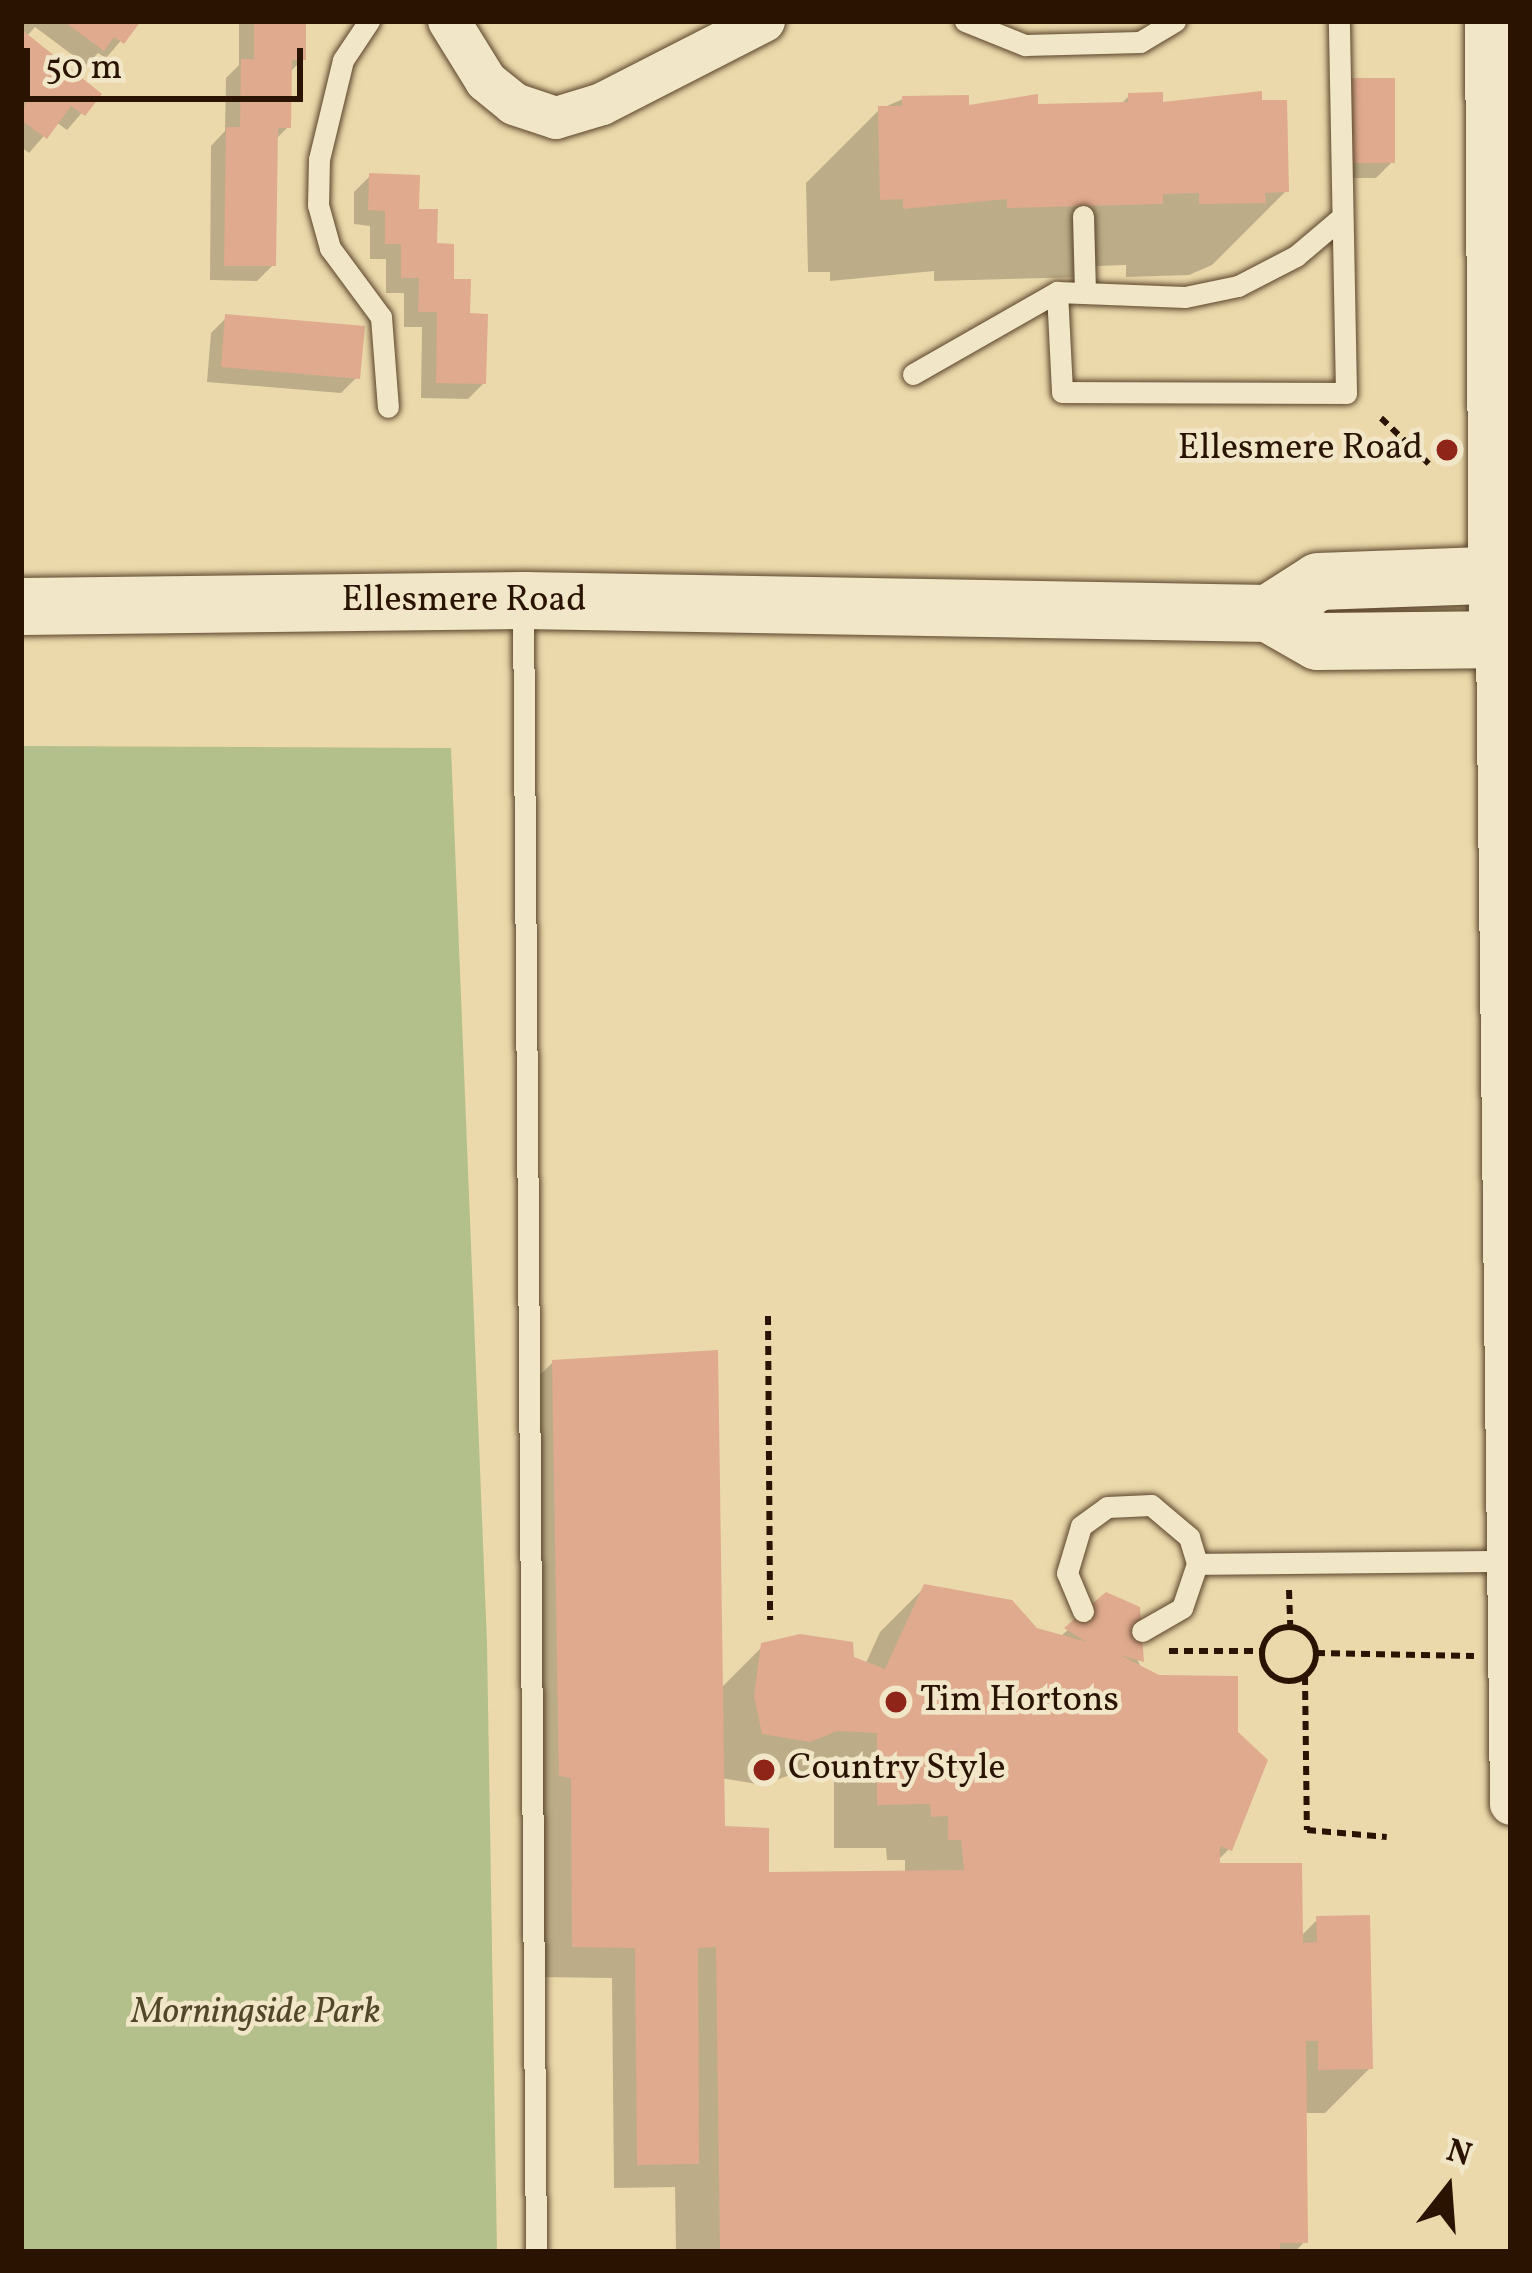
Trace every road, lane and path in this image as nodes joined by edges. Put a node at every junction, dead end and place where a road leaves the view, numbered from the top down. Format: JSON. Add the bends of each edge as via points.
{"nodes":[{"id":1,"x":369,"y":21,"type":"edge"},
{"id":2,"x":449,"y":21,"type":"edge"},
{"id":3,"x":764,"y":21,"type":"edge"},
{"id":4,"x":965,"y":21,"type":"edge"},
{"id":5,"x":1175,"y":21,"type":"edge"},
{"id":6,"x":1339,"y":21,"type":"edge"},
{"id":7,"x":1493,"y":21,"type":"edge"},
{"id":8,"x":1083,"y":216,"type":"dead end"},
{"id":9,"x":1342,"y":217,"type":"junction"},
{"id":10,"x":1057,"y":292,"type":"junction"},
{"id":11,"x":1085,"y":293,"type":"junction"},
{"id":12,"x":913,"y":374,"type":"dead end"},
{"id":13,"x":388,"y":407,"type":"dead end"},
{"id":14,"x":1381,"y":418,"type":"dead end"},
{"id":15,"x":1430,"y":464,"type":"dead end"},
{"id":16,"x":1504,"y":575,"type":"edge"},
{"id":17,"x":524,"y":600,"type":"junction"},
{"id":18,"x":21,"y":606,"type":"edge"},
{"id":19,"x":1268,"y":613,"type":"junction"},
{"id":20,"x":1504,"y":639,"type":"edge"},
{"id":21,"x":768,"y":1316,"type":"dead end"},
{"id":22,"x":1509,"y":1477,"type":"edge"},
{"id":23,"x":1507,"y":1561,"type":"junction"},
{"id":24,"x":1197,"y":1564,"type":"junction"},
{"id":25,"x":1083,"y":1611,"type":"dead end"},
{"id":26,"x":770,"y":1620,"type":"dead end"},
{"id":27,"x":1145,"y":1630,"type":"joint"},
{"id":28,"x":1262,"y":1651,"type":"junction"},
{"id":29,"x":1316,"y":1653,"type":"junction"},
{"id":30,"x":1510,"y":1654,"type":"edge"},
{"id":31,"x":1305,"y":1676,"type":"junction"},
{"id":32,"x":1511,"y":1804,"type":"edge"},
{"id":33,"x":1387,"y":1837,"type":"dead end"},
{"id":34,"x":536,"y":2252,"type":"edge"}],
"edges":[{"from":1,"to":13,"type":"lane","via":[[343,60],[319,159],[317,205],[330,248],[381,317]]},
{"from":2,"to":3,"type":"street","via":[[486,81],[514,104],[556,118],[602,104]]},
{"from":4,"to":5,"type":"lane","via":[[1025,45],[1140,42]]},
{"from":6,"to":9,"type":"lane"},
{"from":7,"to":16,"type":"main road"},
{"from":8,"to":11,"type":"lane"},
{"from":9,"to":10,"type":"lane","via":[[1346,393],[1062,392]]},
{"from":9,"to":11,"type":"lane","via":[[1296,256],[1238,286],[1185,297]]},
{"from":10,"to":11,"type":"lane"},
{"from":10,"to":12,"type":"lane"},
{"from":14,"to":15,"type":"path"},
{"from":16,"to":19,"type":"main road","via":[[1318,580]]},
{"from":16,"to":20,"type":"main road"},
{"from":17,"to":18,"type":"main road","name":"Ellesmere Road"},
{"from":17,"to":19,"type":"main road","name":"Ellesmere Road"},
{"from":17,"to":34,"type":"lane"},
{"from":19,"to":20,"type":"main road","name":"Ellesmere Road","via":[[1317,641]]},
{"from":20,"to":22,"type":"street"},
{"from":21,"to":26,"type":"path"},
{"from":22,"to":23,"type":"street"},
{"from":23,"to":24,"type":"lane"},
{"from":23,"to":30,"type":"street"},
{"from":24,"to":25,"type":"lane","via":[[1173,1517],[1150,1505],[1107,1507],[1081,1526],[1069,1548],[1067,1573]]},
{"from":24,"to":27,"type":"lane","via":[[1182,1608]]},
{"from":27,"to":28,"type":"path","via":[[1156,1651]]},
{"from":28,"to":29,"type":"path","via":[[1275,1630],[1290,1627],[1305,1632]]},
{"from":28,"to":31,"type":"path","via":[[1271,1675],[1288,1682]]},
{"from":29,"to":30,"type":"path"},
{"from":29,"to":31,"type":"path"},
{"from":30,"to":32,"type":"street"},
{"from":31,"to":33,"type":"path","via":[[1307,1830]]}]}
